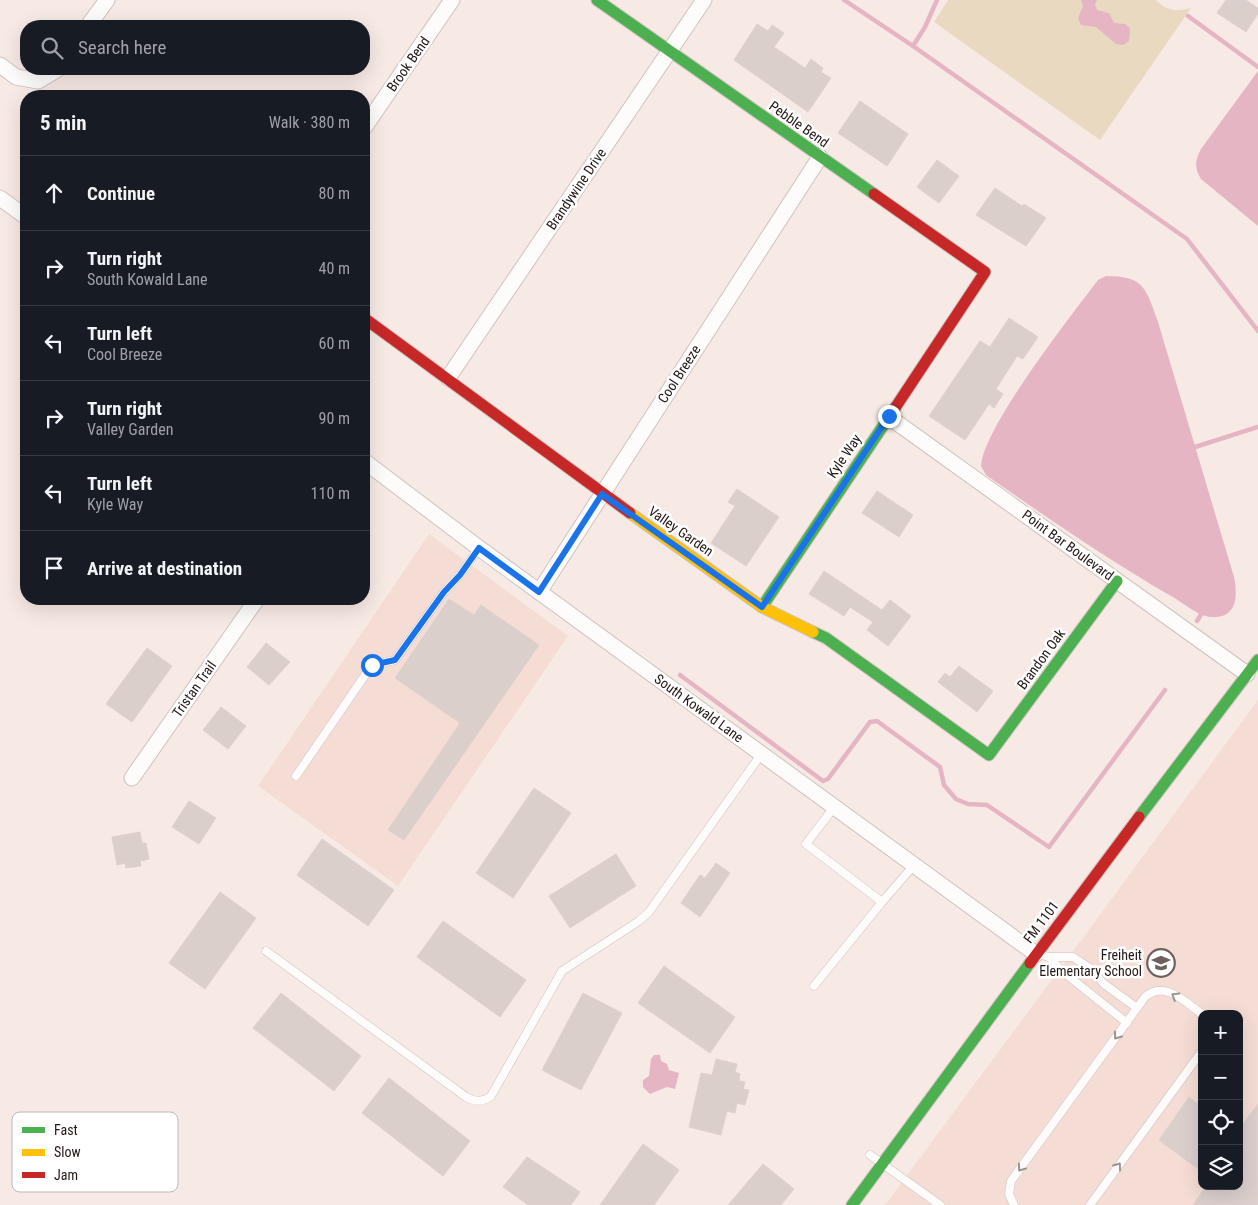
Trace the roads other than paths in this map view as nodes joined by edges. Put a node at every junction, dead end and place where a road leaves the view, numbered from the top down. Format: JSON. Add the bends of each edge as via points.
{"nodes":[{"id":1,"x":107,"y":0,"type":"edge"},
{"id":2,"x":452,"y":0,"type":"edge"},
{"id":3,"x":597,"y":0,"type":"edge"},
{"id":4,"x":704,"y":0,"type":"edge"},
{"id":5,"x":92,"y":20,"type":"edge"},
{"id":6,"x":670,"y":52,"type":"junction"},
{"id":7,"x":0,"y":65,"type":"edge"},
{"id":8,"x":48,"y":75,"type":"edge"},
{"id":9,"x":370,"y":119,"type":"edge"},
{"id":10,"x":820,"y":157,"type":"junction"},
{"id":11,"x":0,"y":198,"type":"edge"},
{"id":12,"x":20,"y":213,"type":"edge"},
{"id":13,"x":985,"y":272,"type":"joint"},
{"id":14,"x":370,"y":322,"type":"edge"},
{"id":15,"x":448,"y":378,"type":"junction"},
{"id":16,"x":889,"y":416,"type":"junction"},
{"id":17,"x":370,"y":466,"type":"edge"},
{"id":18,"x":602,"y":494,"type":"junction"},
{"id":19,"x":479,"y":548,"type":"junction"},
{"id":20,"x":1118,"y":581,"type":"junction"},
{"id":21,"x":539,"y":592,"type":"junction"},
{"id":22,"x":253,"y":605,"type":"edge"},
{"id":23,"x":762,"y":607,"type":"junction"},
{"id":24,"x":1258,"y":660,"type":"edge"},
{"id":25,"x":1247,"y":674,"type":"junction"},
{"id":26,"x":762,"y":753,"type":"junction"},
{"id":27,"x":989,"y":755,"type":"joint"},
{"id":28,"x":296,"y":776,"type":"dead end"},
{"id":29,"x":132,"y":778,"type":"dead end"},
{"id":30,"x":835,"y":806,"type":"junction"},
{"id":31,"x":915,"y":864,"type":"junction"},
{"id":32,"x":882,"y":902,"type":"junction"},
{"id":33,"x":266,"y":951,"type":"dead end"},
{"id":34,"x":1043,"y":956,"type":"junction"},
{"id":35,"x":814,"y":986,"type":"dead end"},
{"id":36,"x":1137,"y":1008,"type":"junction"},
{"id":37,"x":1198,"y":1011,"type":"edge"},
{"id":38,"x":1127,"y":1022,"type":"junction"},
{"id":39,"x":1199,"y":1055,"type":"edge"},
{"id":40,"x":870,"y":1155,"type":"dead end"},
{"id":41,"x":883,"y":1162,"type":"junction"},
{"id":42,"x":852,"y":1205,"type":"edge"},
{"id":43,"x":940,"y":1205,"type":"edge"},
{"id":44,"x":1014,"y":1205,"type":"edge"},
{"id":45,"x":1090,"y":1205,"type":"edge"}],
"edges":[{"from":1,"to":5,"type":"street"},
{"from":2,"to":9,"type":"street","name":"Brook Bend"},
{"from":3,"to":6,"type":"street","name":"Pebble Bend"},
{"from":4,"to":6,"type":"street","name":"Brandywine Drive"},
{"from":6,"to":10,"type":"street","name":"Pebble Bend"},
{"from":6,"to":15,"type":"street","name":"Brandywine Drive"},
{"from":7,"to":8,"type":"street","via":[[16,76],[38,81]]},
{"from":10,"to":13,"type":"street","name":"Pebble Bend"},
{"from":10,"to":18,"type":"street","name":"Cool Breeze"},
{"from":11,"to":12,"type":"street"},
{"from":13,"to":16,"type":"street","name":"Kyle Way"},
{"from":14,"to":15,"type":"street","name":"Valley Garden"},
{"from":15,"to":18,"type":"street","name":"Valley Garden"},
{"from":16,"to":20,"type":"street","name":"Point Bar Boulevard"},
{"from":16,"to":23,"type":"street","name":"Kyle Way"},
{"from":17,"to":19,"type":"street","name":"South Kowald Lane"},
{"from":18,"to":21,"type":"street","name":"Cool Breeze"},
{"from":18,"to":23,"type":"street","name":"Valley Garden"},
{"from":19,"to":21,"type":"street","name":"South Kowald Lane"},
{"from":19,"to":28,"type":"lane","via":[[395,660],[372,665]]},
{"from":20,"to":25,"type":"street","name":"Point Bar Boulevard"},
{"from":20,"to":27,"type":"street","name":"Brandon Oak"},
{"from":21,"to":26,"type":"street","name":"South Kowald Lane"},
{"from":22,"to":29,"type":"street","name":"Tristan Trail"},
{"from":23,"to":27,"type":"street","name":"Valley Garden","via":[[826,638]]},
{"from":24,"to":25,"type":"street","name":"FM 1101","number":"FM 1101"},
{"from":25,"to":34,"type":"street","name":"FM 1101","number":"FM 1101"},
{"from":26,"to":30,"type":"street","name":"South Kowald Lane"},
{"from":26,"to":33,"type":"lane","via":[[649,912],[562,971],[491,1096],[486,1099],[466,1098]]},
{"from":30,"to":31,"type":"street","name":"South Kowald Lane"},
{"from":30,"to":32,"type":"lane","via":[[806,844]]},
{"from":31,"to":32,"type":"lane"},
{"from":31,"to":34,"type":"street","name":"South Kowald Lane"},
{"from":32,"to":35,"type":"lane"},
{"from":34,"to":36,"type":"lane","via":[[1074,957]]},
{"from":34,"to":38,"type":"lane"},
{"from":34,"to":41,"type":"street","name":"FM 1101","number":"FM 1101"},
{"from":37,"to":36,"type":"lane","one_way":true,"via":[[1169,991],[1162,990],[1150,993]]},
{"from":36,"to":38,"type":"lane"},
{"from":38,"to":44,"type":"lane","one_way":true,"via":[[1011,1181],[1009,1194]]},
{"from":45,"to":39,"type":"lane","one_way":true},
{"from":40,"to":41,"type":"lane"},
{"from":41,"to":42,"type":"street","name":"FM 1101","number":"FM 1101"},
{"from":41,"to":43,"type":"lane"}]}
